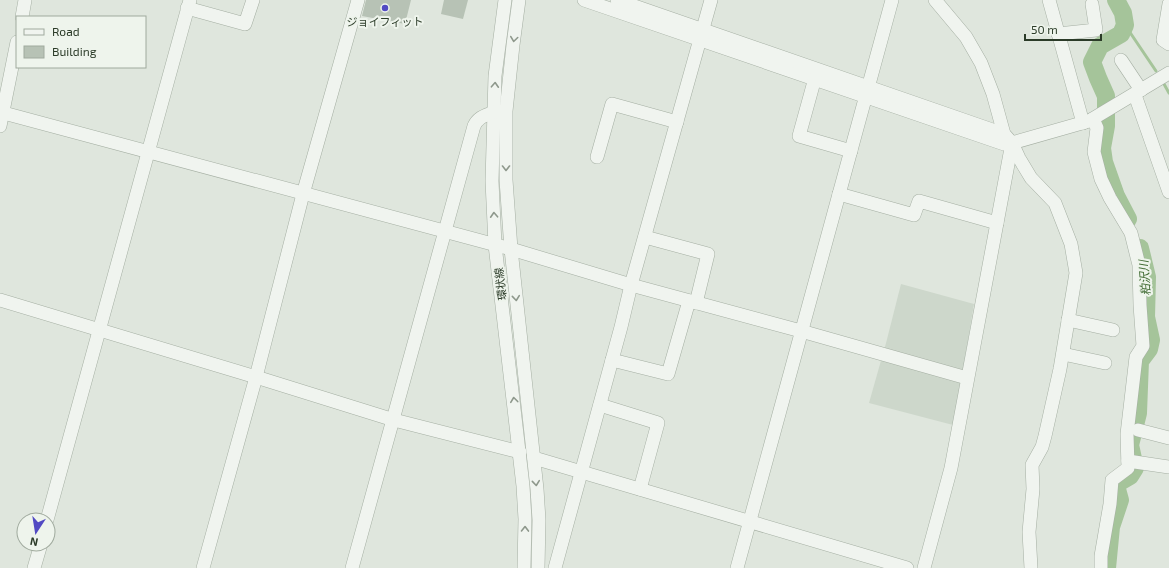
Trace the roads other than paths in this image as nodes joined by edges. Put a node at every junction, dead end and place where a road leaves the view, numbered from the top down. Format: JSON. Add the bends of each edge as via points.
{"nodes":[{"id":1,"x":25,"y":0,"type":"edge"},
{"id":2,"x":253,"y":0,"type":"edge"},
{"id":3,"x":358,"y":0,"type":"edge"},
{"id":4,"x":506,"y":0,"type":"edge"},
{"id":5,"x":520,"y":0,"type":"edge"},
{"id":6,"x":584,"y":0,"type":"edge"},
{"id":7,"x":617,"y":0,"type":"edge"},
{"id":8,"x":711,"y":0,"type":"edge"},
{"id":9,"x":892,"y":0,"type":"edge"},
{"id":10,"x":935,"y":0,"type":"edge"},
{"id":11,"x":1049,"y":0,"type":"edge"},
{"id":12,"x":189,"y":4,"type":"edge"},
{"id":13,"x":1092,"y":4,"type":"dead end"},
{"id":14,"x":1169,"y":4,"type":"edge"},
{"id":15,"x":22,"y":16,"type":"edge"},
{"id":16,"x":702,"y":34,"type":"junction"},
{"id":17,"x":1058,"y":34,"type":"junction"},
{"id":18,"x":1169,"y":44,"type":"edge"},
{"id":19,"x":16,"y":46,"type":"edge"},
{"id":20,"x":1121,"y":60,"type":"dead end"},
{"id":21,"x":1169,"y":74,"type":"edge"},
{"id":22,"x":815,"y":78,"type":"junction"},
{"id":23,"x":868,"y":91,"type":"junction"},
{"id":24,"x":1138,"y":92,"type":"junction"},
{"id":25,"x":1,"y":112,"type":"edge"},
{"id":26,"x":494,"y":112,"type":"junction"},
{"id":27,"x":1088,"y":121,"type":"junction"},
{"id":28,"x":677,"y":122,"type":"junction"},
{"id":29,"x":0,"y":126,"type":"edge"},
{"id":30,"x":1008,"y":138,"type":"junction"},
{"id":31,"x":851,"y":151,"type":"junction"},
{"id":32,"x":148,"y":152,"type":"junction"},
{"id":33,"x":597,"y":157,"type":"dead end"},
{"id":34,"x":1169,"y":192,"type":"edge"},
{"id":35,"x":304,"y":194,"type":"junction"},
{"id":36,"x":839,"y":194,"type":"junction"},
{"id":37,"x":997,"y":223,"type":"junction"},
{"id":38,"x":444,"y":231,"type":"junction"},
{"id":39,"x":645,"y":237,"type":"junction"},
{"id":40,"x":495,"y":245,"type":"junction"},
{"id":41,"x":511,"y":249,"type":"junction"},
{"id":42,"x":631,"y":285,"type":"junction"},
{"id":43,"x":0,"y":300,"type":"edge"},
{"id":44,"x":692,"y":302,"type":"junction"},
{"id":45,"x":1068,"y":320,"type":"junction"},
{"id":46,"x":98,"y":329,"type":"junction"},
{"id":47,"x":1113,"y":330,"type":"dead end"},
{"id":48,"x":801,"y":331,"type":"junction"},
{"id":49,"x":1062,"y":354,"type":"junction"},
{"id":50,"x":612,"y":360,"type":"junction"},
{"id":51,"x":1105,"y":363,"type":"dead end"},
{"id":52,"x":256,"y":377,"type":"junction"},
{"id":53,"x":967,"y":378,"type":"junction"},
{"id":54,"x":600,"y":405,"type":"junction"},
{"id":55,"x":394,"y":420,"type":"junction"},
{"id":56,"x":1138,"y":430,"type":"dead end"},
{"id":57,"x":1169,"y":438,"type":"edge"},
{"id":58,"x":520,"y":452,"type":"junction"},
{"id":59,"x":534,"y":458,"type":"junction"},
{"id":60,"x":1128,"y":461,"type":"junction"},
{"id":61,"x":1169,"y":467,"type":"edge"},
{"id":62,"x":581,"y":472,"type":"junction"},
{"id":63,"x":640,"y":489,"type":"junction"},
{"id":64,"x":49,"y":512,"type":"edge"},
{"id":65,"x":750,"y":521,"type":"junction"},
{"id":66,"x":38,"y":552,"type":"edge"},
{"id":67,"x":34,"y":568,"type":"edge"},
{"id":68,"x":203,"y":568,"type":"edge"},
{"id":69,"x":352,"y":568,"type":"edge"},
{"id":70,"x":524,"y":568,"type":"edge"},
{"id":71,"x":538,"y":568,"type":"edge"},
{"id":72,"x":555,"y":568,"type":"edge"},
{"id":73,"x":737,"y":568,"type":"edge"},
{"id":74,"x":907,"y":568,"type":"edge"},
{"id":75,"x":924,"y":568,"type":"edge"},
{"id":76,"x":1031,"y":568,"type":"edge"},
{"id":77,"x":1101,"y":568,"type":"edge"}],
"edges":[{"from":1,"to":15,"type":"street"},
{"from":2,"to":12,"type":"street","via":[[245,24]]},
{"from":3,"to":35,"type":"street"},
{"from":26,"to":4,"type":"street","name":"環状線","one_way":true,"via":[[495,76]]},
{"from":5,"to":41,"type":"street","name":"環状線","one_way":true,"via":[[506,111],[506,180]]},
{"from":6,"to":16,"type":"street"},
{"from":7,"to":16,"type":"street"},
{"from":8,"to":16,"type":"street"},
{"from":9,"to":23,"type":"street"},
{"from":10,"to":30,"type":"street","via":[[966,37],[981,63]]},
{"from":11,"to":17,"type":"street"},
{"from":12,"to":32,"type":"street"},
{"from":13,"to":17,"type":"street","via":[[1096,34]]},
{"from":14,"to":18,"type":"street","via":[[1163,40]]},
{"from":16,"to":22,"type":"street"},
{"from":16,"to":23,"type":"street"},
{"from":16,"to":28,"type":"street"},
{"from":17,"to":27,"type":"street"},
{"from":19,"to":25,"type":"street"},
{"from":20,"to":24,"type":"street"},
{"from":21,"to":24,"type":"street"},
{"from":22,"to":23,"type":"street"},
{"from":22,"to":31,"type":"street","via":[[799,136]]},
{"from":23,"to":30,"type":"street","via":[[1004,144]]},
{"from":23,"to":31,"type":"street"},
{"from":24,"to":27,"type":"street"},
{"from":24,"to":34,"type":"street"},
{"from":25,"to":29,"type":"street"},
{"from":25,"to":32,"type":"street"},
{"from":26,"to":38,"type":"street","via":[[476,121]]},
{"from":40,"to":26,"type":"street","name":"環状線","one_way":true,"via":[[492,181]]},
{"from":27,"to":30,"type":"street"},
{"from":27,"to":60,"type":"street","via":[[1096,128],[1094,152],[1101,179],[1131,233],[1139,265],[1144,346],[1136,357],[1127,434]]},
{"from":28,"to":33,"type":"street","via":[[612,104]]},
{"from":28,"to":39,"type":"street"},
{"from":30,"to":37,"type":"street"},
{"from":30,"to":45,"type":"street","via":[[1031,178],[1055,203],[1071,244],[1076,273]]},
{"from":31,"to":36,"type":"street"},
{"from":32,"to":35,"type":"street"},
{"from":32,"to":46,"type":"street"},
{"from":35,"to":38,"type":"street"},
{"from":35,"to":52,"type":"street"},
{"from":36,"to":37,"type":"street","via":[[914,215],[919,201]]},
{"from":36,"to":48,"type":"street"},
{"from":37,"to":53,"type":"street"},
{"from":38,"to":40,"type":"street"},
{"from":38,"to":55,"type":"street"},
{"from":39,"to":42,"type":"street"},
{"from":39,"to":44,"type":"street","via":[[708,254]]},
{"from":40,"to":41,"type":"street"},
{"from":58,"to":40,"type":"street","name":"環状線","one_way":true},
{"from":41,"to":42,"type":"street"},
{"from":41,"to":59,"type":"street","name":"環状線","one_way":true},
{"from":42,"to":44,"type":"street"},
{"from":42,"to":50,"type":"street"},
{"from":43,"to":46,"type":"street"},
{"from":44,"to":48,"type":"street"},
{"from":44,"to":50,"type":"street","via":[[668,374]]},
{"from":45,"to":47,"type":"street"},
{"from":45,"to":49,"type":"street"},
{"from":46,"to":52,"type":"street"},
{"from":46,"to":64,"type":"street"},
{"from":48,"to":53,"type":"street"},
{"from":48,"to":65,"type":"street"},
{"from":49,"to":51,"type":"street"},
{"from":49,"to":76,"type":"street","via":[[1042,447],[1032,465],[1033,489],[1029,532]]},
{"from":50,"to":54,"type":"street"},
{"from":52,"to":55,"type":"street"},
{"from":52,"to":68,"type":"street"},
{"from":53,"to":75,"type":"street","via":[[951,468]]},
{"from":54,"to":62,"type":"street"},
{"from":54,"to":63,"type":"street","via":[[658,423]]},
{"from":55,"to":58,"type":"street"},
{"from":55,"to":69,"type":"street"},
{"from":56,"to":57,"type":"street"},
{"from":70,"to":58,"type":"street","name":"環状線","one_way":true,"via":[[525,519]]},
{"from":59,"to":62,"type":"street"},
{"from":59,"to":71,"type":"street","name":"環状線","one_way":true,"via":[[539,520]]},
{"from":60,"to":61,"type":"street"},
{"from":60,"to":77,"type":"street","via":[[1128,468],[1112,480]]},
{"from":62,"to":63,"type":"street"},
{"from":62,"to":72,"type":"street"},
{"from":63,"to":65,"type":"street"},
{"from":65,"to":73,"type":"street"},
{"from":65,"to":74,"type":"street"},
{"from":66,"to":67,"type":"street"}]}
